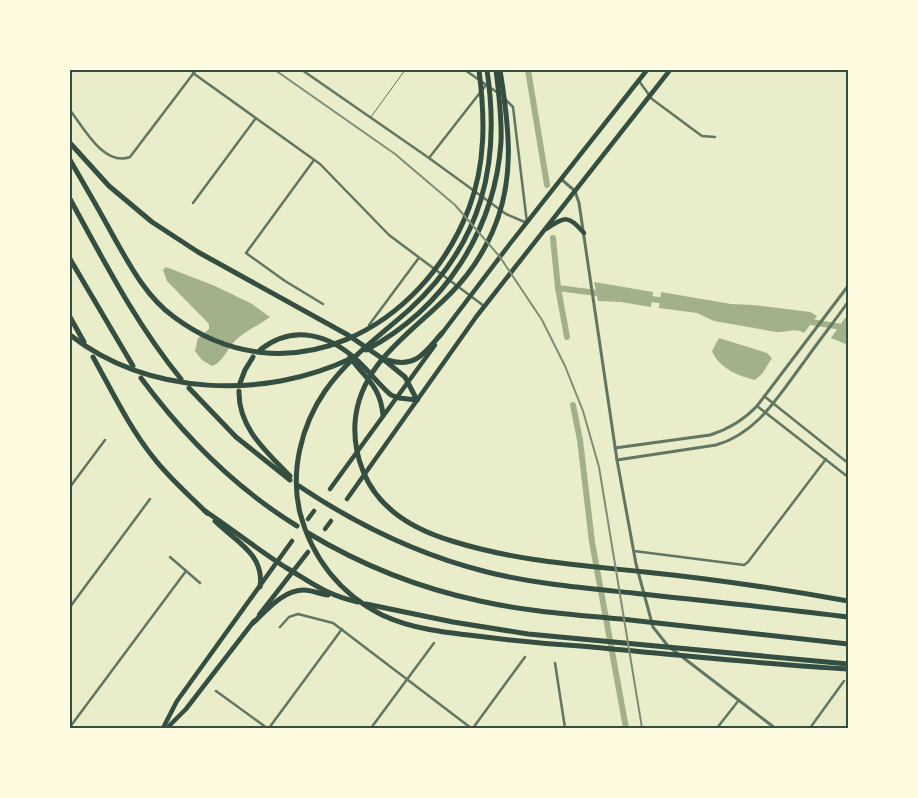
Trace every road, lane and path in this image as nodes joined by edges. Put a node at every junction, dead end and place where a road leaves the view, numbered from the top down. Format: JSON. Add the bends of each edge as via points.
{"nodes":[{"id":1,"x":196,"y":70,"type":"edge"},
{"id":2,"x":302,"y":70,"type":"edge"},
{"id":3,"x":310,"y":70,"type":"edge"},
{"id":4,"x":405,"y":70,"type":"edge"},
{"id":5,"x":465,"y":70,"type":"edge"},
{"id":6,"x":479,"y":70,"type":"edge"},
{"id":7,"x":487,"y":70,"type":"edge"},
{"id":8,"x":498,"y":70,"type":"edge"},
{"id":9,"x":647,"y":70,"type":"edge"},
{"id":10,"x":670,"y":70,"type":"edge"},
{"id":11,"x":193,"y":73,"type":"junction"},
{"id":12,"x":308,"y":74,"type":"junction"},
{"id":13,"x":639,"y":81,"type":"junction"},
{"id":14,"x":486,"y":84,"type":"junction"},
{"id":15,"x":650,"y":96,"type":"junction"},
{"id":16,"x":70,"y":110,"type":"edge"},
{"id":17,"x":256,"y":118,"type":"junction"},
{"id":18,"x":370,"y":118,"type":"junction"},
{"id":19,"x":715,"y":137,"type":"dead end"},
{"id":20,"x":70,"y":143,"type":"edge"},
{"id":21,"x":429,"y":158,"type":"junction"},
{"id":22,"x":70,"y":160,"type":"edge"},
{"id":23,"x":314,"y":160,"type":"junction"},
{"id":24,"x":561,"y":179,"type":"junction"},
{"id":25,"x":575,"y":191,"type":"junction"},
{"id":26,"x":70,"y":199,"type":"edge"},
{"id":27,"x":193,"y":203,"type":"dead end"},
{"id":28,"x":527,"y":223,"type":"junction"},
{"id":29,"x":543,"y":231,"type":"junction"},
{"id":30,"x":584,"y":233,"type":"junction"},
{"id":31,"x":418,"y":258,"type":"junction"},
{"id":32,"x":70,"y":259,"type":"edge"},
{"id":33,"x":848,"y":286,"type":"edge"},
{"id":34,"x":470,"y":296,"type":"junction"},
{"id":35,"x":848,"y":302,"type":"edge"},
{"id":36,"x":323,"y":304,"type":"dead end"},
{"id":37,"x":484,"y":306,"type":"junction"},
{"id":38,"x":70,"y":317,"type":"edge"},
{"id":39,"x":369,"y":325,"type":"dead end"},
{"id":40,"x":442,"y":334,"type":"junction"},
{"id":41,"x":70,"y":335,"type":"edge"},
{"id":42,"x":84,"y":342,"type":"dead end"},
{"id":43,"x":260,"y":350,"type":"dead end"},
{"id":44,"x":346,"y":351,"type":"junction"},
{"id":45,"x":253,"y":357,"type":"dead end"},
{"id":46,"x":93,"y":358,"type":"dead end"},
{"id":47,"x":383,"y":359,"type":"junction"},
{"id":48,"x":133,"y":366,"type":"dead end"},
{"id":49,"x":141,"y":378,"type":"dead end"},
{"id":50,"x":181,"y":379,"type":"dead end"},
{"id":51,"x":408,"y":381,"type":"junction"},
{"id":52,"x":240,"y":382,"type":"dead end"},
{"id":53,"x":189,"y":388,"type":"dead end"},
{"id":54,"x":239,"y":391,"type":"dead end"},
{"id":55,"x":764,"y":396,"type":"junction"},
{"id":56,"x":396,"y":397,"type":"junction"},
{"id":57,"x":417,"y":400,"type":"junction"},
{"id":58,"x":773,"y":404,"type":"junction"},
{"id":59,"x":756,"y":406,"type":"junction"},
{"id":60,"x":766,"y":413,"type":"junction"},
{"id":61,"x":383,"y":415,"type":"junction"},
{"id":62,"x":105,"y":440,"type":"dead end"},
{"id":63,"x":615,"y":448,"type":"junction"},
{"id":64,"x":826,"y":459,"type":"junction"},
{"id":65,"x":617,"y":460,"type":"junction"},
{"id":66,"x":848,"y":463,"type":"edge"},
{"id":67,"x":848,"y":477,"type":"edge"},
{"id":68,"x":299,"y":486,"type":"dead end"},
{"id":69,"x":70,"y":487,"type":"edge"},
{"id":70,"x":330,"y":489,"type":"dead end"},
{"id":71,"x":150,"y":499,"type":"dead end"},
{"id":72,"x":347,"y":500,"type":"dead end"},
{"id":73,"x":205,"y":511,"type":"junction"},
{"id":74,"x":314,"y":511,"type":"dead end"},
{"id":75,"x":308,"y":519,"type":"dead end"},
{"id":76,"x":331,"y":521,"type":"dead end"},
{"id":77,"x":297,"y":526,"type":"dead end"},
{"id":78,"x":325,"y":529,"type":"dead end"},
{"id":79,"x":308,"y":533,"type":"dead end"},
{"id":80,"x":292,"y":541,"type":"dead end"},
{"id":81,"x":634,"y":551,"type":"junction"},
{"id":82,"x":308,"y":552,"type":"dead end"},
{"id":83,"x":170,"y":557,"type":"dead end"},
{"id":84,"x":277,"y":562,"type":"junction"},
{"id":85,"x":186,"y":571,"type":"junction"},
{"id":86,"x":292,"y":572,"type":"junction"},
{"id":87,"x":200,"y":583,"type":"dead end"},
{"id":88,"x":260,"y":587,"type":"junction"},
{"id":89,"x":336,"y":596,"type":"junction"},
{"id":90,"x":848,"y":601,"type":"edge"},
{"id":91,"x":70,"y":607,"type":"edge"},
{"id":92,"x":848,"y":617,"type":"edge"},
{"id":93,"x":253,"y":622,"type":"junction"},
{"id":94,"x":280,"y":627,"type":"dead end"},
{"id":95,"x":342,"y":629,"type":"junction"},
{"id":96,"x":434,"y":642,"type":"dead end"},
{"id":97,"x":848,"y":644,"type":"edge"},
{"id":98,"x":525,"y":657,"type":"dead end"},
{"id":99,"x":555,"y":664,"type":"dead end"},
{"id":100,"x":848,"y":664,"type":"edge"},
{"id":101,"x":848,"y":669,"type":"edge"},
{"id":102,"x":407,"y":679,"type":"junction"},
{"id":103,"x":844,"y":681,"type":"dead end"},
{"id":104,"x":216,"y":691,"type":"dead end"},
{"id":105,"x":738,"y":700,"type":"junction"},
{"id":106,"x":70,"y":727,"type":"edge"},
{"id":107,"x":165,"y":728,"type":"edge"},
{"id":108,"x":268,"y":728,"type":"edge"},
{"id":109,"x":371,"y":728,"type":"edge"},
{"id":110,"x":472,"y":728,"type":"edge"},
{"id":111,"x":565,"y":728,"type":"edge"},
{"id":112,"x":686,"y":728,"type":"edge"},
{"id":113,"x":692,"y":728,"type":"edge"},
{"id":114,"x":717,"y":728,"type":"edge"},
{"id":115,"x":775,"y":728,"type":"edge"},
{"id":116,"x":810,"y":728,"type":"edge"}],
"edges":[{"from":1,"to":11,"type":"street"},
{"from":2,"to":12,"type":"street"},
{"from":3,"to":12,"type":"street"},
{"from":4,"to":18,"type":"lane"},
{"from":5,"to":14,"type":"street"},
{"from":6,"to":22,"type":"highway","via":[[484,136],[478,178],[469,208],[454,239],[419,288],[398,307],[342,342],[316,350],[288,354],[239,349],[183,324],[144,286]]},
{"from":7,"to":101,"type":"highway","via":[[491,158],[484,191],[468,233],[428,292],[349,363],[326,389],[307,426],[298,460],[296,484],[300,513],[313,548],[342,587],[365,605],[409,625],[457,634]]},
{"from":8,"to":41,"type":"highway","via":[[501,141],[494,184],[481,225],[463,260],[440,292],[388,338],[310,374],[266,383],[226,386],[186,383],[144,373],[106,357]]},
{"from":8,"to":90,"type":"highway","via":[[508,119],[509,166],[501,208],[481,253],[460,283],[394,346],[367,380],[358,403],[355,429],[356,448],[367,480],[378,496],[410,524],[475,548],[535,560],[682,576]]},
{"from":9,"to":13,"type":"main road"},
{"from":10,"to":15,"type":"main road"},
{"from":11,"to":16,"type":"street","via":[[130,158],[113,158],[94,143]]},
{"from":11,"to":17,"type":"street"},
{"from":12,"to":18,"type":"street"},
{"from":13,"to":15,"type":"street"},
{"from":13,"to":24,"type":"main road"},
{"from":14,"to":21,"type":"street"},
{"from":14,"to":28,"type":"street","via":[[513,108]]},
{"from":15,"to":19,"type":"street","via":[[702,136]]},
{"from":15,"to":25,"type":"main road"},
{"from":17,"to":23,"type":"street"},
{"from":17,"to":27,"type":"street"},
{"from":18,"to":21,"type":"street"},
{"from":20,"to":47,"type":"highway","via":[[109,186],[163,230],[336,327]]},
{"from":21,"to":28,"type":"street","via":[[506,214]]},
{"from":23,"to":31,"type":"street","via":[[389,235]]},
{"from":23,"to":36,"type":"street","via":[[246,253]]},
{"from":24,"to":25,"type":"street"},
{"from":24,"to":28,"type":"main road"},
{"from":25,"to":29,"type":"main road"},
{"from":25,"to":30,"type":"street"},
{"from":26,"to":50,"type":"highway","via":[[130,308]]},
{"from":28,"to":34,"type":"main road"},
{"from":29,"to":30,"type":"main road","via":[[567,218]]},
{"from":29,"to":37,"type":"main road"},
{"from":30,"to":63,"type":"street"},
{"from":31,"to":34,"type":"street"},
{"from":31,"to":39,"type":"street"},
{"from":32,"to":48,"type":"highway"},
{"from":33,"to":55,"type":"street"},
{"from":34,"to":37,"type":"street"},
{"from":34,"to":40,"type":"main road"},
{"from":35,"to":58,"type":"street"},
{"from":37,"to":57,"type":"main road"},
{"from":38,"to":42,"type":"highway"},
{"from":40,"to":47,"type":"highway","via":[[413,362]]},
{"from":40,"to":51,"type":"main road"},
{"from":43,"to":44,"type":"highway","via":[[278,339],[307,335],[330,341]]},
{"from":44,"to":56,"type":"highway"},
{"from":44,"to":61,"type":"highway","via":[[378,392]]},
{"from":45,"to":52,"type":"highway"},
{"from":46,"to":73,"type":"highway","via":[[152,456]]},
{"from":47,"to":51,"type":"highway"},
{"from":49,"to":77,"type":"highway","via":[[169,414],[226,473]]},
{"from":51,"to":56,"type":"main road"},
{"from":51,"to":57,"type":"highway"},
{"from":53,"to":54,"type":"highway","via":[[236,436],[290,478],[250,432],[241,412]]},
{"from":55,"to":58,"type":"street"},
{"from":55,"to":59,"type":"street"},
{"from":56,"to":57,"type":"highway"},
{"from":56,"to":61,"type":"main road"},
{"from":57,"to":72,"type":"main road"},
{"from":58,"to":60,"type":"street"},
{"from":58,"to":66,"type":"street"},
{"from":59,"to":60,"type":"street"},
{"from":59,"to":63,"type":"street","via":[[744,419],[721,432]]},
{"from":60,"to":64,"type":"street"},
{"from":60,"to":65,"type":"street","via":[[745,432],[726,442]]},
{"from":61,"to":70,"type":"main road"},
{"from":62,"to":69,"type":"street"},
{"from":63,"to":65,"type":"street"},
{"from":64,"to":67,"type":"street"},
{"from":64,"to":81,"type":"street","via":[[744,565]]},
{"from":65,"to":81,"type":"street"},
{"from":68,"to":92,"type":"highway","via":[[348,517],[408,546],[471,567],[536,582]]},
{"from":71,"to":91,"type":"street"},
{"from":73,"to":84,"type":"highway"},
{"from":73,"to":88,"type":"highway","via":[[255,558],[261,573]]},
{"from":74,"to":75,"type":"main road"},
{"from":76,"to":78,"type":"main road"},
{"from":79,"to":97,"type":"highway","via":[[397,577],[446,593],[496,604]]},
{"from":80,"to":84,"type":"main road"},
{"from":81,"to":105,"type":"street","via":[[653,627],[668,646]]},
{"from":82,"to":86,"type":"main road"},
{"from":83,"to":85,"type":"street"},
{"from":84,"to":86,"type":"highway"},
{"from":84,"to":88,"type":"main road"},
{"from":85,"to":87,"type":"street"},
{"from":85,"to":106,"type":"street"},
{"from":86,"to":89,"type":"highway"},
{"from":86,"to":93,"type":"main road"},
{"from":88,"to":107,"type":"main road","via":[[177,701]]},
{"from":89,"to":93,"type":"highway","via":[[303,590],[291,592],[278,599]]},
{"from":89,"to":100,"type":"highway","via":[[468,625],[528,634]]},
{"from":93,"to":107,"type":"main road","via":[[186,709]]},
{"from":94,"to":95,"type":"street","via":[[289,617],[298,614],[333,623]]},
{"from":95,"to":102,"type":"street"},
{"from":95,"to":108,"type":"street"},
{"from":96,"to":102,"type":"street"},
{"from":98,"to":110,"type":"street"},
{"from":99,"to":111,"type":"street"},
{"from":102,"to":109,"type":"street"},
{"from":102,"to":110,"type":"street"},
{"from":103,"to":116,"type":"street"},
{"from":104,"to":108,"type":"street"},
{"from":105,"to":114,"type":"street"},
{"from":105,"to":115,"type":"street"},
{"from":112,"to":113,"type":"street"}]}
